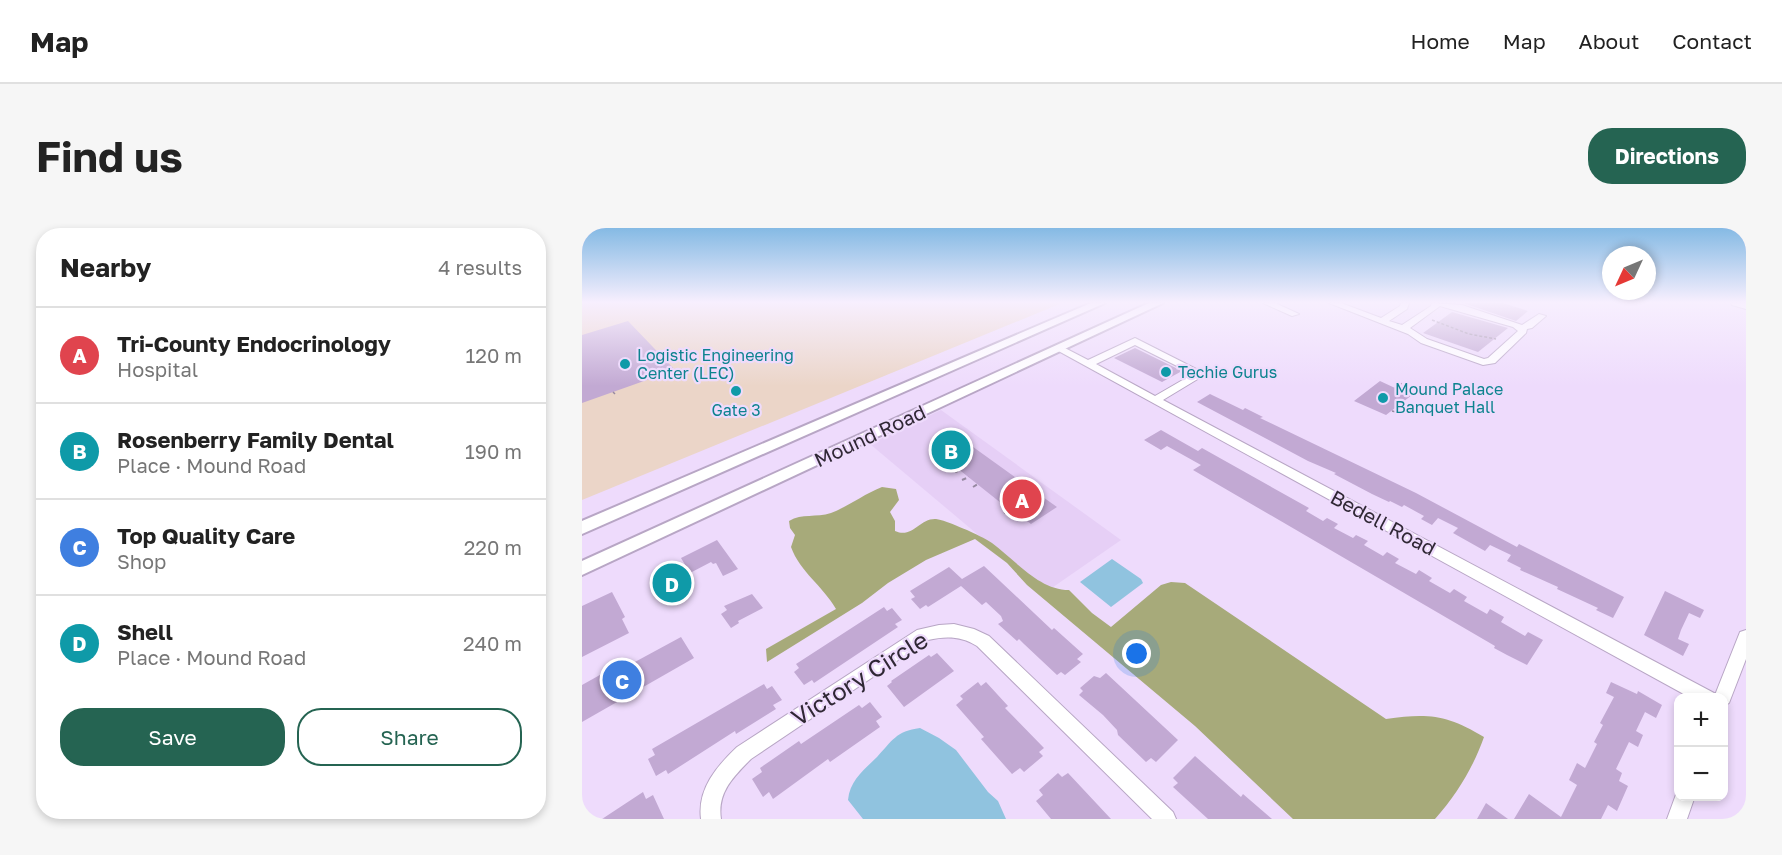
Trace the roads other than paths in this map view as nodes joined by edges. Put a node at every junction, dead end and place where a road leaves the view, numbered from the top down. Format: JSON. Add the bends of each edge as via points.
{"nodes":[{"id":1,"x":1037,"y":331,"type":"edge"},
{"id":2,"x":1066,"y":331,"type":"edge"},
{"id":3,"x":1098,"y":331,"type":"edge"},
{"id":4,"x":1406,"y":331,"type":"edge"},
{"id":5,"x":1522,"y":331,"type":"edge"},
{"id":6,"x":1088,"y":335,"type":"junction"},
{"id":7,"x":1058,"y":348,"type":"junction"},
{"id":8,"x":975,"y":358,"type":"junction"},
{"id":9,"x":1088,"y":364,"type":"junction"},
{"id":10,"x":976,"y":387,"type":"junction"},
{"id":11,"x":1155,"y":400,"type":"junction"},
{"id":12,"x":786,"y":440,"type":"junction"},
{"id":13,"x":582,"y":528,"type":"edge"},
{"id":14,"x":582,"y":537,"type":"edge"},
{"id":15,"x":582,"y":568,"type":"edge"},
{"id":16,"x":1746,"y":637,"type":"edge"},
{"id":17,"x":1699,"y":693,"type":"edge"},
{"id":18,"x":1725,"y":693,"type":"edge"},
{"id":19,"x":1683,"y":801,"type":"edge"},
{"id":20,"x":711,"y":819,"type":"edge"},
{"id":21,"x":1166,"y":819,"type":"edge"},
{"id":22,"x":1677,"y":819,"type":"edge"}],
"edges":[{"from":1,"to":8,"type":"main road","name":"Mound Road"},
{"from":2,"to":6,"type":"main road"},
{"from":3,"to":6,"type":"main road","name":"Mound Road"},
{"from":4,"to":5,"type":"street","via":[[1424,341],[1486,362]]},
{"from":6,"to":7,"type":"main road","name":"Mound Road"},
{"from":7,"to":9,"type":"street","name":"Bedell Road"},
{"from":7,"to":10,"type":"main road","name":"Mound Road"},
{"from":8,"to":10,"type":"main road","via":[[990,365],[994,372]]},
{"from":8,"to":12,"type":"main road","name":"Mound Road"},
{"from":9,"to":11,"type":"street","name":"Bedell Road"},
{"from":9,"to":11,"type":"street","via":[[1135,341],[1201,374]]},
{"from":10,"to":15,"type":"main road","name":"Mound Road"},
{"from":11,"to":17,"type":"street","name":"Bedell Road"},
{"from":12,"to":13,"type":"main road","name":"Mound Road"},
{"from":12,"to":14,"type":"main road","via":[[775,453]]},
{"from":16,"to":18,"type":"street"},
{"from":19,"to":22,"type":"street"},
{"from":20,"to":21,"type":"street","name":"Victory Circle","via":[[718,782],[744,753],[923,635],[954,630],[983,640]]}]}
